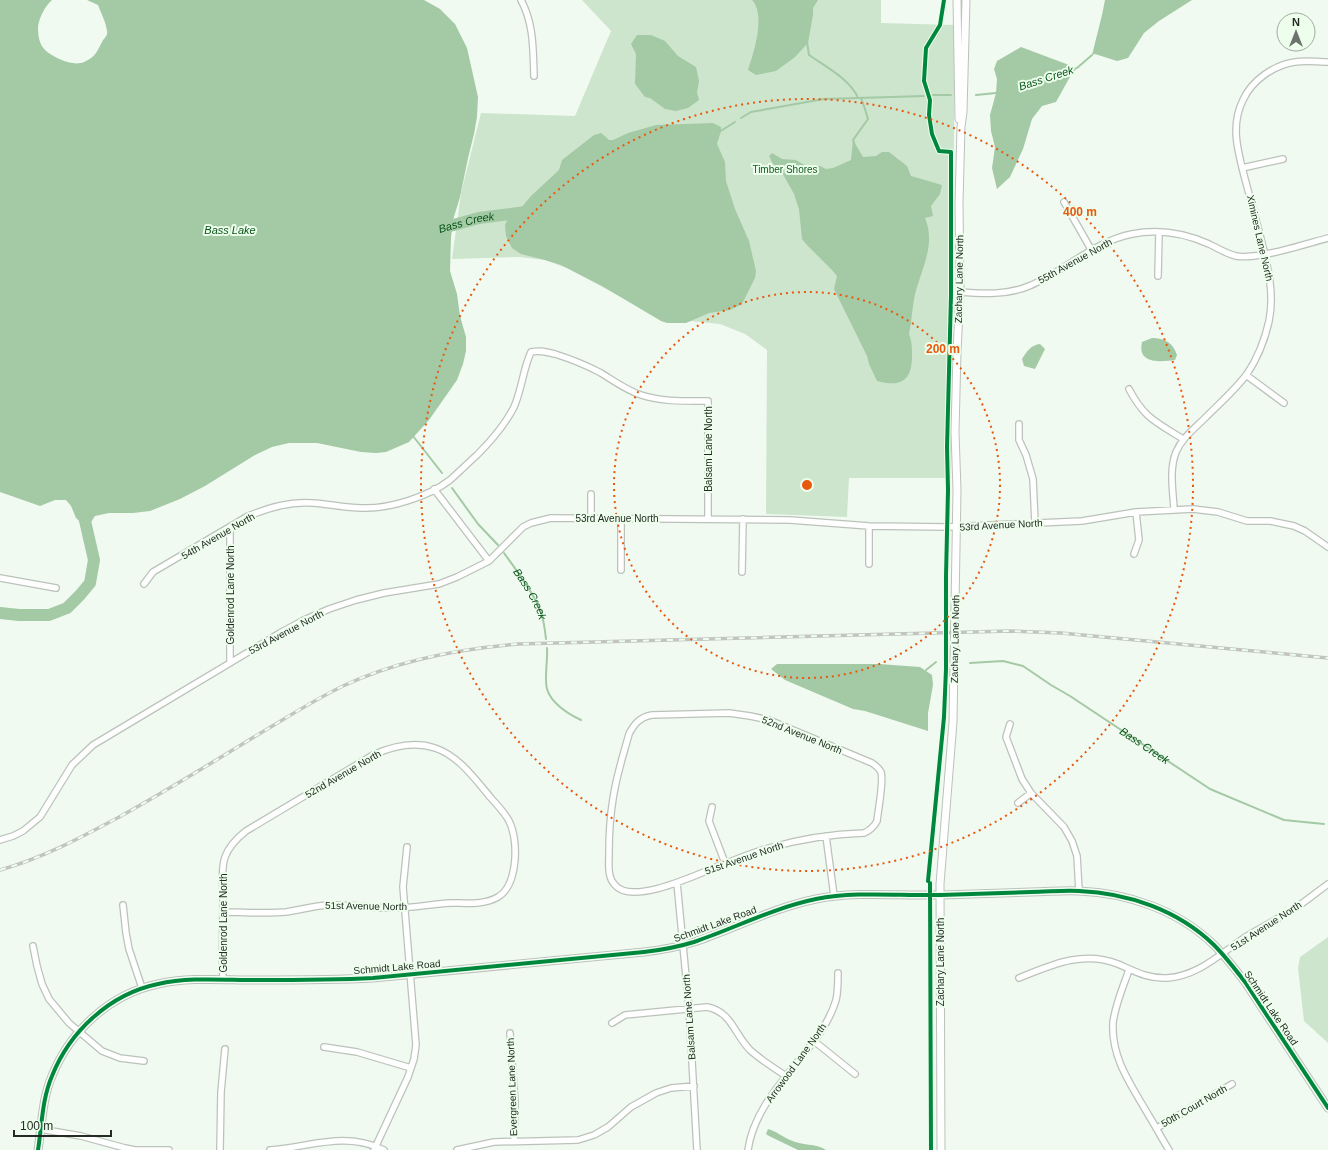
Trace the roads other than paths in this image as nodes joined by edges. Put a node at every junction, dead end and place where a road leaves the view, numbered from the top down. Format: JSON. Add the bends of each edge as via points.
{"nodes":[{"id":1,"x":521,"y":0,"type":"edge"},
{"id":2,"x":957,"y":0,"type":"edge"},
{"id":3,"x":966,"y":0,"type":"edge"},
{"id":4,"x":1328,"y":62,"type":"edge"},
{"id":5,"x":534,"y":76,"type":"dead end"},
{"id":6,"x":961,"y":127,"type":"junction"},
{"id":7,"x":1283,"y":158,"type":"dead end"},
{"id":8,"x":1242,"y":168,"type":"junction"},
{"id":9,"x":1064,"y":202,"type":"dead end"},
{"id":10,"x":1159,"y":232,"type":"junction"},
{"id":11,"x":1328,"y":238,"type":"edge"},
{"id":12,"x":1092,"y":251,"type":"junction"},
{"id":13,"x":1265,"y":254,"type":"junction"},
{"id":14,"x":1158,"y":276,"type":"dead end"},
{"id":15,"x":960,"y":292,"type":"junction"},
{"id":16,"x":531,"y":352,"type":"joint"},
{"id":17,"x":1246,"y":375,"type":"junction"},
{"id":18,"x":1129,"y":389,"type":"dead end"},
{"id":19,"x":1284,"y":403,"type":"dead end"},
{"id":20,"x":1018,"y":424,"type":"dead end"},
{"id":21,"x":1183,"y":439,"type":"junction"},
{"id":22,"x":434,"y":489,"type":"junction"},
{"id":23,"x":591,"y":494,"type":"dead end"},
{"id":24,"x":1174,"y":509,"type":"junction"},
{"id":25,"x":1136,"y":512,"type":"junction"},
{"id":26,"x":591,"y":518,"type":"junction"},
{"id":27,"x":621,"y":518,"type":"junction"},
{"id":28,"x":708,"y":518,"type":"junction"},
{"id":29,"x":743,"y":519,"type":"junction"},
{"id":30,"x":1035,"y":523,"type":"junction"},
{"id":31,"x":869,"y":526,"type":"junction"},
{"id":32,"x":957,"y":526,"type":"junction"},
{"id":33,"x":230,"y":527,"type":"junction"},
{"id":34,"x":1328,"y":547,"type":"edge"},
{"id":35,"x":1134,"y":554,"type":"dead end"},
{"id":36,"x":489,"y":561,"type":"junction"},
{"id":37,"x":869,"y":564,"type":"dead end"},
{"id":38,"x":621,"y":570,"type":"dead end"},
{"id":39,"x":742,"y":572,"type":"dead end"},
{"id":40,"x":0,"y":578,"type":"edge"},
{"id":41,"x":144,"y":584,"type":"dead end"},
{"id":42,"x":56,"y":588,"type":"dead end"},
{"id":43,"x":230,"y":663,"type":"junction"},
{"id":44,"x":1010,"y":724,"type":"dead end"},
{"id":45,"x":1031,"y":793,"type":"junction"},
{"id":46,"x":1018,"y":803,"type":"dead end"},
{"id":47,"x":712,"y":807,"type":"dead end"},
{"id":48,"x":877,"y":821,"type":"joint"},
{"id":49,"x":826,"y":836,"type":"junction"},
{"id":50,"x":0,"y":840,"type":"edge"},
{"id":51,"x":407,"y":847,"type":"dead end"},
{"id":52,"x":725,"y":863,"type":"junction"},
{"id":53,"x":223,"y":867,"type":"joint"},
{"id":54,"x":678,"y":883,"type":"junction"},
{"id":55,"x":1328,"y":884,"type":"edge"},
{"id":56,"x":506,"y":890,"type":"joint"},
{"id":57,"x":1079,"y":891,"type":"junction"},
{"id":58,"x":632,"y":892,"type":"joint"},
{"id":59,"x":940,"y":895,"type":"junction"},
{"id":60,"x":834,"y":896,"type":"junction"},
{"id":61,"x":123,"y":905,"type":"dead end"},
{"id":62,"x":404,"y":908,"type":"junction"},
{"id":63,"x":223,"y":912,"type":"junction"},
{"id":64,"x":683,"y":945,"type":"junction"},
{"id":65,"x":33,"y":946,"type":"dead end"},
{"id":66,"x":1222,"y":954,"type":"junction"},
{"id":67,"x":1129,"y":970,"type":"junction"},
{"id":68,"x":838,"y":973,"type":"dead end"},
{"id":69,"x":410,"y":974,"type":"junction"},
{"id":70,"x":1019,"y":978,"type":"dead end"},
{"id":71,"x":222,"y":980,"type":"junction"},
{"id":72,"x":142,"y":988,"type":"junction"},
{"id":73,"x":690,"y":1008,"type":"junction"},
{"id":74,"x":612,"y":1023,"type":"dead end"},
{"id":75,"x":80,"y":1031,"type":"junction"},
{"id":76,"x":510,"y":1033,"type":"dead end"},
{"id":77,"x":814,"y":1041,"type":"junction"},
{"id":78,"x":324,"y":1047,"type":"dead end"},
{"id":79,"x":225,"y":1049,"type":"dead end"},
{"id":80,"x":144,"y":1061,"type":"dead end"},
{"id":81,"x":411,"y":1068,"type":"junction"},
{"id":82,"x":855,"y":1074,"type":"dead end"},
{"id":83,"x":786,"y":1076,"type":"junction"},
{"id":84,"x":1232,"y":1084,"type":"dead end"},
{"id":85,"x":694,"y":1086,"type":"junction"},
{"id":86,"x":1328,"y":1108,"type":"edge"},
{"id":87,"x":40,"y":1128,"type":"junction"},
{"id":88,"x":1157,"y":1128,"type":"junction"},
{"id":89,"x":514,"y":1141,"type":"junction"},
{"id":90,"x":374,"y":1148,"type":"edge"},
{"id":91,"x":38,"y":1150,"type":"edge"},
{"id":92,"x":169,"y":1150,"type":"edge"},
{"id":93,"x":220,"y":1150,"type":"edge"},
{"id":94,"x":270,"y":1150,"type":"edge"},
{"id":95,"x":384,"y":1150,"type":"edge"},
{"id":96,"x":457,"y":1150,"type":"edge"},
{"id":97,"x":696,"y":1150,"type":"edge"},
{"id":98,"x":748,"y":1150,"type":"edge"},
{"id":99,"x":941,"y":1150,"type":"edge"},
{"id":100,"x":1169,"y":1150,"type":"edge"}],
"edges":[{"from":1,"to":5,"type":"street","via":[[526,8],[533,37]]},
{"from":2,"to":6,"type":"street","name":"Zachary Lane North","via":[[958,113]]},
{"from":3,"to":6,"type":"street","name":"Zachary Lane North"},
{"from":4,"to":8,"type":"street","name":"Ximines Lane North","via":[[1295,62],[1282,66],[1256,82],[1243,98],[1236,119],[1235,134]]},
{"from":6,"to":15,"type":"street","name":"Zachary Lane North"},
{"from":7,"to":8,"type":"street"},
{"from":8,"to":13,"type":"street","name":"Ximines Lane North"},
{"from":9,"to":12,"type":"street"},
{"from":10,"to":12,"type":"street","name":"55th Avenue North","via":[[1130,234],[1113,239]]},
{"from":10,"to":13,"type":"street","name":"55th Avenue North","via":[[1197,239],[1235,256]]},
{"from":10,"to":14,"type":"street"},
{"from":11,"to":13,"type":"street","name":"55th Avenue North"},
{"from":12,"to":15,"type":"street","name":"55th Avenue North","via":[[1042,280],[1018,290],[993,293]]},
{"from":13,"to":17,"type":"street","name":"Ximines Lane North","via":[[1271,282],[1269,321],[1259,352]]},
{"from":15,"to":32,"type":"street","name":"Zachary Lane North","via":[[955,432]]},
{"from":16,"to":22,"type":"street","name":"54th Avenue North","via":[[514,407],[499,430],[449,481]]},
{"from":16,"to":28,"type":"street","name":"Balsam Lane North","via":[[540,350],[573,360],[628,390],[659,400],[708,401]]},
{"from":17,"to":19,"type":"street"},
{"from":17,"to":21,"type":"street","name":"Ximines Lane North"},
{"from":18,"to":21,"type":"street","via":[[1143,412]]},
{"from":20,"to":30,"type":"street","via":[[1019,440],[1033,479]]},
{"from":21,"to":24,"type":"street","name":"Ximines Lane North","via":[[1172,466]]},
{"from":22,"to":33,"type":"street","name":"54th Avenue North","via":[[398,504],[379,508],[312,503],[280,505],[248,516]]},
{"from":22,"to":36,"type":"street"},
{"from":23,"to":26,"type":"street"},
{"from":24,"to":25,"type":"street","name":"53rd Avenue North"},
{"from":24,"to":34,"type":"street","name":"53rd Avenue North","via":[[1204,509],[1247,521],[1282,523],[1305,531]]},
{"from":25,"to":30,"type":"street","name":"53rd Avenue North","via":[[1082,521]]},
{"from":25,"to":35,"type":"street","via":[[1139,540]]},
{"from":26,"to":27,"type":"street","name":"53rd Avenue North"},
{"from":26,"to":36,"type":"street","name":"53rd Avenue North","via":[[551,518],[531,523]]},
{"from":27,"to":28,"type":"street","name":"53rd Avenue North"},
{"from":27,"to":38,"type":"street"},
{"from":28,"to":29,"type":"street","name":"53rd Avenue North"},
{"from":29,"to":31,"type":"street","name":"53rd Avenue North"},
{"from":29,"to":39,"type":"street"},
{"from":30,"to":32,"type":"street","name":"53rd Avenue North"},
{"from":31,"to":32,"type":"street","name":"53rd Avenue North"},
{"from":31,"to":37,"type":"street"},
{"from":32,"to":59,"type":"street","name":"Zachary Lane North","via":[[953,722]]},
{"from":33,"to":41,"type":"street","name":"54th Avenue North","via":[[153,572]]},
{"from":33,"to":43,"type":"street","name":"Goldenrod Lane North"},
{"from":36,"to":43,"type":"street","name":"53rd Avenue North","via":[[439,584],[384,593],[329,609],[280,633]]},
{"from":40,"to":42,"type":"street"},
{"from":43,"to":50,"type":"street","name":"53rd Avenue North","via":[[92,745],[72,765],[40,817],[23,831]]},
{"from":44,"to":45,"type":"street","via":[[1006,737],[1022,779]]},
{"from":45,"to":46,"type":"street"},
{"from":45,"to":57,"type":"street","via":[[1064,827],[1072,841],[1077,856]]},
{"from":47,"to":52,"type":"street","via":[[709,821]]},
{"from":48,"to":49,"type":"street","name":"51st Avenue North","via":[[870,831],[864,833]]},
{"from":48,"to":58,"type":"street","name":"52nd Avenue North","via":[[881,780],[880,771],[872,763],[769,720],[750,716],[729,713],[644,716],[635,723],[629,734],[613,798],[609,826],[609,875],[615,886],[625,892]]},
{"from":49,"to":52,"type":"street","name":"51st Avenue North","via":[[768,848]]},
{"from":49,"to":60,"type":"street"},
{"from":51,"to":62,"type":"street","via":[[403,887]]},
{"from":52,"to":54,"type":"street","name":"51st Avenue North"},
{"from":53,"to":56,"type":"street","name":"52nd Avenue North","via":[[229,848],[246,831],[373,755],[395,747],[417,745],[435,748],[448,754],[470,773],[510,821],[514,834],[514,867],[513,876]]},
{"from":53,"to":63,"type":"street","name":"Goldenrod Lane North"},
{"from":54,"to":58,"type":"street","name":"51st Avenue North"},
{"from":54,"to":64,"type":"street","name":"Balsam Lane North"},
{"from":55,"to":66,"type":"street","name":"51st Avenue North","via":[[1293,910]]},
{"from":56,"to":62,"type":"street","name":"51st Avenue North","via":[[500,896],[485,902]]},
{"from":57,"to":59,"type":"street","name":"Schmidt Lake Road"},
{"from":57,"to":66,"type":"street","name":"Schmidt Lake Road","via":[[1105,893],[1152,906],[1195,929]]},
{"from":59,"to":60,"type":"street","name":"Schmidt Lake Road"},
{"from":59,"to":99,"type":"street","name":"Zachary Lane North"},
{"from":60,"to":64,"type":"street","name":"Schmidt Lake Road","via":[[763,915]]},
{"from":61,"to":72,"type":"street","via":[[129,949]]},
{"from":62,"to":63,"type":"street","name":"51st Avenue North","via":[[328,905],[276,913]]},
{"from":62,"to":69,"type":"street"},
{"from":63,"to":71,"type":"street","name":"Goldenrod Lane North"},
{"from":64,"to":69,"type":"street","name":"Schmidt Lake Road","via":[[644,952]]},
{"from":64,"to":73,"type":"street","name":"Balsam Lane North"},
{"from":65,"to":75,"type":"street","via":[[40,978],[49,999],[69,1023]]},
{"from":66,"to":67,"type":"street","name":"51st Avenue North","via":[[1192,972],[1173,977],[1153,977]]},
{"from":66,"to":86,"type":"street","name":"Schmidt Lake Road","via":[[1245,982]]},
{"from":67,"to":70,"type":"street","name":"51st Avenue North","via":[[1105,961],[1076,958]]},
{"from":67,"to":88,"type":"street","via":[[1116,1008],[1113,1035],[1115,1049],[1124,1074]]},
{"from":68,"to":77,"type":"street","name":"Arrowood Lane North","via":[[836,1000],[826,1023]]},
{"from":69,"to":71,"type":"street","name":"Schmidt Lake Road","via":[[333,980]]},
{"from":69,"to":81,"type":"street","via":[[416,1045]]},
{"from":71,"to":72,"type":"street","name":"Schmidt Lake Road","via":[[177,981]]},
{"from":72,"to":75,"type":"street","name":"Schmidt Lake Road","via":[[101,1011]]},
{"from":73,"to":74,"type":"street","via":[[625,1015]]},
{"from":73,"to":83,"type":"street","via":[[707,1007],[726,1015],[750,1049]]},
{"from":73,"to":85,"type":"street","name":"Balsam Lane North"},
{"from":75,"to":80,"type":"street","via":[[102,1051],[120,1058]]},
{"from":75,"to":87,"type":"street","name":"Schmidt Lake Road","via":[[60,1058],[51,1077]]},
{"from":76,"to":89,"type":"street","name":"Evergreen Lane North","via":[[515,1103]]},
{"from":77,"to":82,"type":"street"},
{"from":77,"to":83,"type":"street","name":"Arrowood Lane North"},
{"from":78,"to":81,"type":"street","via":[[357,1052]]},
{"from":79,"to":93,"type":"street"},
{"from":81,"to":90,"type":"street"},
{"from":83,"to":98,"type":"street","name":"Arrowood Lane North","via":[[759,1115],[751,1133]]},
{"from":84,"to":88,"type":"street","name":"50th Court North"},
{"from":85,"to":89,"type":"street","via":[[671,1088],[656,1093],[631,1107],[608,1127],[578,1140]]},
{"from":85,"to":97,"type":"street","name":"Balsam Lane North"},
{"from":87,"to":91,"type":"street","name":"Schmidt Lake Road"},
{"from":87,"to":92,"type":"street","via":[[135,1150]]},
{"from":88,"to":100,"type":"street"},
{"from":89,"to":96,"type":"street","via":[[494,1142]]},
{"from":90,"to":94,"type":"street","via":[[357,1141],[335,1140]]},
{"from":90,"to":95,"type":"street"}]}
